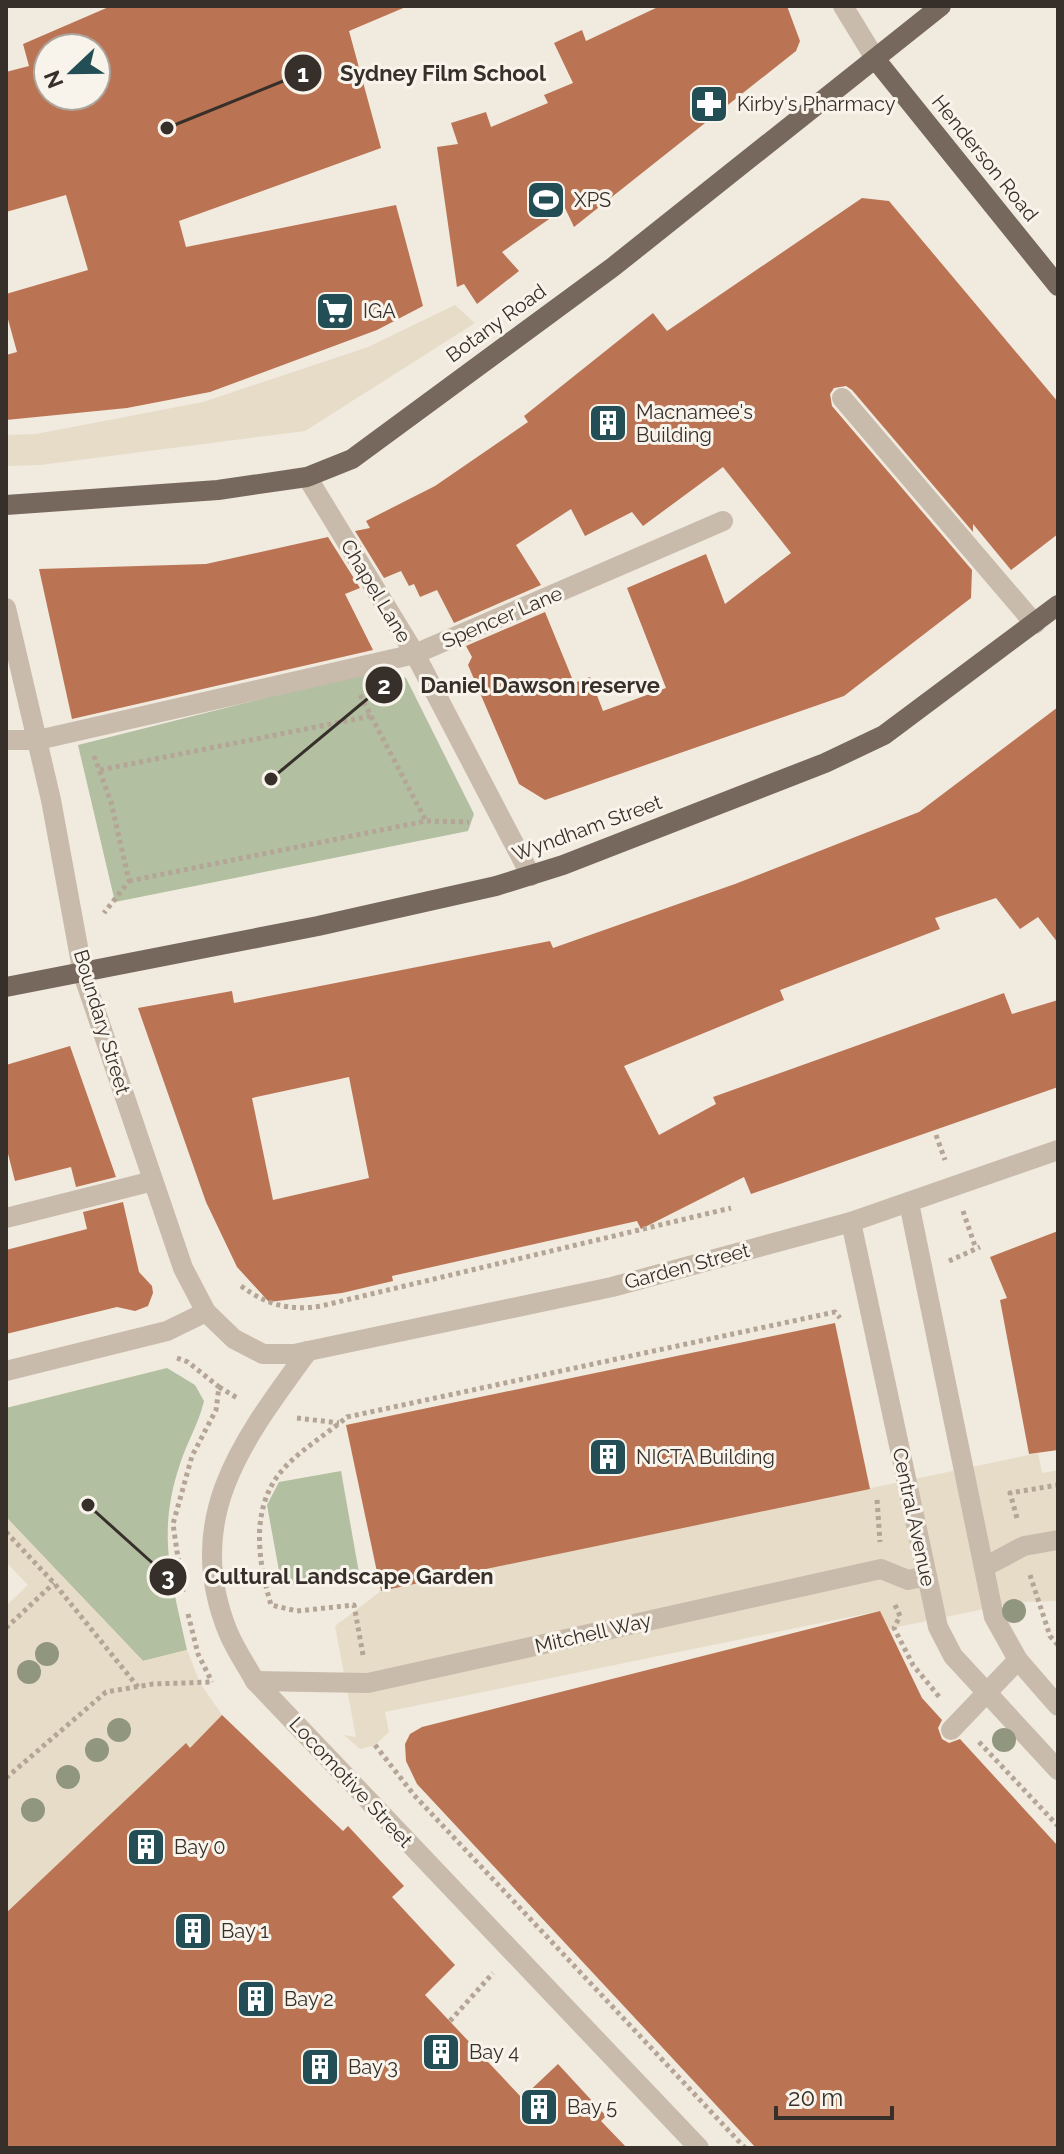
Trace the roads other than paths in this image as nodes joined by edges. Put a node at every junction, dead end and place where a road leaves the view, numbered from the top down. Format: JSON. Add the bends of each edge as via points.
{"nodes":[{"id":1,"x":843,"y":6,"type":"edge"},
{"id":2,"x":941,"y":6,"type":"edge"},
{"id":3,"x":876,"y":60,"type":"junction"},
{"id":4,"x":1058,"y":286,"type":"edge"},
{"id":5,"x":842,"y":398,"type":"dead end"},
{"id":6,"x":307,"y":477,"type":"junction"},
{"id":7,"x":6,"y":505,"type":"edge"},
{"id":8,"x":723,"y":521,"type":"dead end"},
{"id":9,"x":1058,"y":605,"type":"edge"},
{"id":10,"x":6,"y":608,"type":"edge"},
{"id":11,"x":1035,"y":624,"type":"junction"},
{"id":12,"x":415,"y":654,"type":"junction"},
{"id":13,"x":6,"y":740,"type":"edge"},
{"id":14,"x":38,"y":740,"type":"junction"},
{"id":15,"x":531,"y":876,"type":"junction"},
{"id":16,"x":83,"y":974,"type":"junction"},
{"id":17,"x":6,"y":987,"type":"edge"},
{"id":18,"x":1058,"y":1150,"type":"edge"},
{"id":19,"x":153,"y":1181,"type":"junction"},
{"id":20,"x":909,"y":1203,"type":"junction"},
{"id":21,"x":6,"y":1218,"type":"edge"},
{"id":22,"x":851,"y":1222,"type":"junction"},
{"id":23,"x":206,"y":1312,"type":"junction"},
{"id":24,"x":308,"y":1351,"type":"junction"},
{"id":25,"x":6,"y":1371,"type":"edge"},
{"id":26,"x":1058,"y":1540,"type":"edge"},
{"id":27,"x":992,"y":1563,"type":"dead end"},
{"id":28,"x":926,"y":1576,"type":"junction"},
{"id":29,"x":1018,"y":1660,"type":"junction"},
{"id":30,"x":255,"y":1681,"type":"junction"},
{"id":31,"x":986,"y":1694,"type":"junction"},
{"id":32,"x":1058,"y":1706,"type":"edge"},
{"id":33,"x":951,"y":1730,"type":"dead end"},
{"id":34,"x":1058,"y":1770,"type":"edge"},
{"id":35,"x":699,"y":2148,"type":"edge"}],
"edges":[{"from":1,"to":3,"type":"street"},
{"from":2,"to":3,"type":"main road","name":"Botany Road"},
{"from":3,"to":4,"type":"main road","name":"Henderson Road"},
{"from":3,"to":6,"type":"main road","name":"Botany Road","via":[[613,267],[365,450]]},
{"from":5,"to":11,"type":"street"},
{"from":6,"to":7,"type":"main road","name":"Botany Road","via":[[218,490]]},
{"from":6,"to":12,"type":"street","name":"Chapel Lane"},
{"from":8,"to":12,"type":"street","name":"Spencer Lane"},
{"from":9,"to":11,"type":"main road","name":"Wyndham Street"},
{"from":10,"to":14,"type":"street","name":"Boundary Street"},
{"from":11,"to":15,"type":"main road","name":"Wyndham Street","via":[[910,717],[851,752]]},
{"from":12,"to":14,"type":"street","name":"Spencer Lane"},
{"from":12,"to":15,"type":"street","name":"Chapel Lane"},
{"from":13,"to":14,"type":"street","name":"Spencer Lane"},
{"from":14,"to":16,"type":"street","name":"Boundary Street"},
{"from":15,"to":16,"type":"main road","name":"Wyndham Street"},
{"from":16,"to":17,"type":"main road","name":"Wyndham Street"},
{"from":16,"to":19,"type":"street","name":"Boundary Street"},
{"from":18,"to":20,"type":"street","name":"Garden Street"},
{"from":19,"to":21,"type":"street"},
{"from":19,"to":23,"type":"street","name":"Boundary Street","via":[[183,1268]]},
{"from":20,"to":22,"type":"street","name":"Garden Street"},
{"from":20,"to":29,"type":"street","via":[[981,1565],[994,1617]]},
{"from":22,"to":24,"type":"street","name":"Garden Street","via":[[612,1287]]},
{"from":22,"to":28,"type":"street","name":"Central Avenue"},
{"from":23,"to":24,"type":"street","name":"Boundary Street","via":[[249,1350],[278,1356]]},
{"from":23,"to":25,"type":"street","via":[[167,1331]]},
{"from":24,"to":30,"type":"street","name":"Locomotive Street","via":[[232,1466],[214,1514],[214,1589],[228,1634]]},
{"from":26,"to":27,"type":"street","via":[[1024,1546]]},
{"from":28,"to":30,"type":"street","name":"Mitchell Way","via":[[908,1580],[881,1569],[368,1683]]},
{"from":28,"to":31,"type":"street","name":"Central Avenue","via":[[938,1627],[953,1656]]},
{"from":29,"to":31,"type":"street"},
{"from":29,"to":32,"type":"street"},
{"from":30,"to":35,"type":"street","name":"Locomotive Street"},
{"from":31,"to":33,"type":"street"},
{"from":31,"to":34,"type":"street","name":"Central Avenue"}]}
